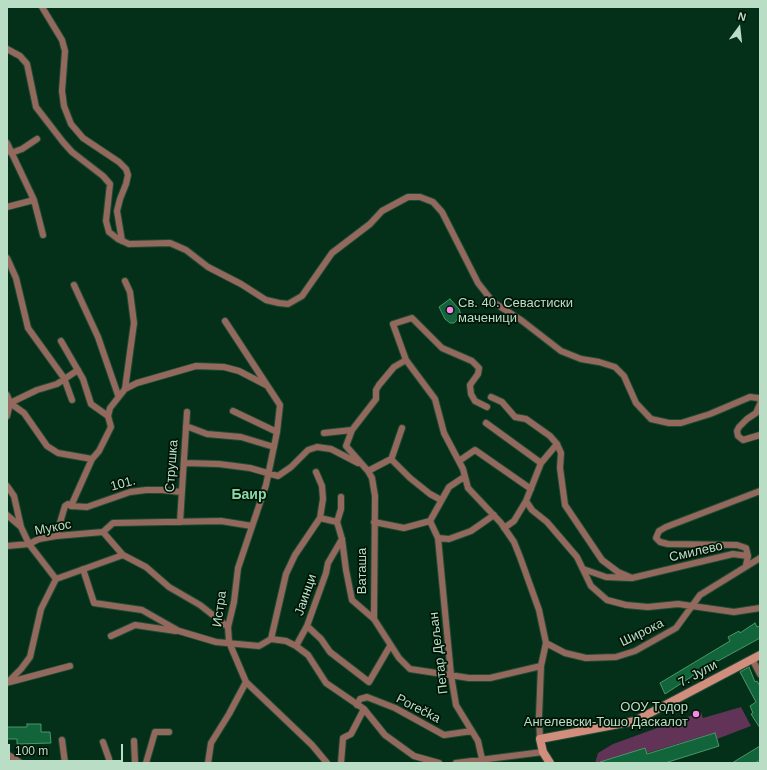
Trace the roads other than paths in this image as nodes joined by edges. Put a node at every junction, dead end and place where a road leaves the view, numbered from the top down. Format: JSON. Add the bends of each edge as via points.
{"nodes":[{"id":1,"x":42,"y":7,"type":"edge"},
{"id":2,"x":7,"y":49,"type":"edge"},
{"id":3,"x":37,"y":139,"type":"dead end"},
{"id":4,"x":7,"y":143,"type":"edge"},
{"id":5,"x":11,"y":153,"type":"junction"},
{"id":6,"x":34,"y":200,"type":"junction"},
{"id":7,"x":7,"y":207,"type":"edge"},
{"id":8,"x":43,"y":235,"type":"dead end"},
{"id":9,"x":122,"y":241,"type":"junction"},
{"id":10,"x":7,"y":258,"type":"edge"},
{"id":11,"x":7,"y":262,"type":"edge"},
{"id":12,"x":125,"y":281,"type":"dead end"},
{"id":13,"x":74,"y":285,"type":"dead end"},
{"id":14,"x":226,"y":321,"type":"dead end"},
{"id":15,"x":61,"y":341,"type":"dead end"},
{"id":16,"x":406,"y":360,"type":"junction"},
{"id":17,"x":78,"y":370,"type":"junction"},
{"id":18,"x":64,"y":378,"type":"junction"},
{"id":19,"x":266,"y":385,"type":"junction"},
{"id":20,"x":125,"y":389,"type":"junction"},
{"id":21,"x":7,"y":395,"type":"edge"},
{"id":22,"x":118,"y":395,"type":"junction"},
{"id":23,"x":491,"y":397,"type":"dead end"},
{"id":24,"x":760,"y":399,"type":"edge"},
{"id":25,"x":72,"y":400,"type":"dead end"},
{"id":26,"x":10,"y":403,"type":"junction"},
{"id":27,"x":487,"y":407,"type":"dead end"},
{"id":28,"x":233,"y":411,"type":"dead end"},
{"id":29,"x":187,"y":412,"type":"dead end"},
{"id":30,"x":7,"y":416,"type":"edge"},
{"id":31,"x":108,"y":416,"type":"junction"},
{"id":32,"x":486,"y":423,"type":"dead end"},
{"id":33,"x":186,"y":426,"type":"junction"},
{"id":34,"x":402,"y":428,"type":"dead end"},
{"id":35,"x":352,"y":430,"type":"junction"},
{"id":36,"x":278,"y":432,"type":"junction"},
{"id":37,"x":324,"y":433,"type":"dead end"},
{"id":38,"x":760,"y":435,"type":"edge"},
{"id":39,"x":557,"y":444,"type":"junction"},
{"id":40,"x":274,"y":448,"type":"junction"},
{"id":41,"x":92,"y":459,"type":"junction"},
{"id":42,"x":391,"y":460,"type":"junction"},
{"id":43,"x":459,"y":461,"type":"junction"},
{"id":44,"x":541,"y":463,"type":"junction"},
{"id":45,"x":184,"y":464,"type":"junction"},
{"id":46,"x":362,"y":465,"type":"junction"},
{"id":47,"x":368,"y":471,"type":"junction"},
{"id":48,"x":316,"y":472,"type":"dead end"},
{"id":49,"x":269,"y":474,"type":"junction"},
{"id":50,"x":464,"y":477,"type":"junction"},
{"id":51,"x":7,"y":486,"type":"edge"},
{"id":52,"x":531,"y":489,"type":"junction"},
{"id":53,"x":760,"y":491,"type":"edge"},
{"id":54,"x":182,"y":492,"type":"junction"},
{"id":55,"x":341,"y":497,"type":"dead end"},
{"id":56,"x":441,"y":500,"type":"junction"},
{"id":57,"x":526,"y":501,"type":"junction"},
{"id":58,"x":71,"y":506,"type":"junction"},
{"id":59,"x":7,"y":515,"type":"edge"},
{"id":60,"x":494,"y":515,"type":"junction"},
{"id":61,"x":320,"y":518,"type":"junction"},
{"id":62,"x":430,"y":521,"type":"junction"},
{"id":63,"x":180,"y":522,"type":"junction"},
{"id":64,"x":336,"y":522,"type":"junction"},
{"id":65,"x":374,"y":522,"type":"junction"},
{"id":66,"x":252,"y":526,"type":"junction"},
{"id":67,"x":21,"y":528,"type":"junction"},
{"id":68,"x":504,"y":528,"type":"junction"},
{"id":69,"x":103,"y":532,"type":"junction"},
{"id":70,"x":56,"y":536,"type":"junction"},
{"id":71,"x":438,"y":538,"type":"junction"},
{"id":72,"x":342,"y":539,"type":"junction"},
{"id":73,"x":29,"y":544,"type":"junction"},
{"id":74,"x":7,"y":546,"type":"edge"},
{"id":75,"x":123,"y":555,"type":"junction"},
{"id":76,"x":748,"y":556,"type":"junction"},
{"id":77,"x":760,"y":558,"type":"edge"},
{"id":78,"x":746,"y":565,"type":"junction"},
{"id":79,"x":84,"y":569,"type":"junction"},
{"id":80,"x":583,"y":569,"type":"junction"},
{"id":81,"x":632,"y":578,"type":"junction"},
{"id":82,"x":56,"y":579,"type":"junction"},
{"id":83,"x":691,"y":606,"type":"junction"},
{"id":84,"x":760,"y":608,"type":"edge"},
{"id":85,"x":374,"y":619,"type":"junction"},
{"id":86,"x":307,"y":626,"type":"junction"},
{"id":87,"x":228,"y":627,"type":"junction"},
{"id":88,"x":180,"y":631,"type":"junction"},
{"id":89,"x":111,"y":636,"type":"dead end"},
{"id":90,"x":271,"y":639,"type":"junction"},
{"id":91,"x":230,"y":642,"type":"junction"},
{"id":92,"x":546,"y":642,"type":"junction"},
{"id":93,"x":296,"y":646,"type":"junction"},
{"id":94,"x":390,"y":646,"type":"junction"},
{"id":95,"x":760,"y":655,"type":"edge"},
{"id":96,"x":752,"y":659,"type":"junction"},
{"id":97,"x":70,"y":666,"type":"dead end"},
{"id":98,"x":542,"y":666,"type":"junction"},
{"id":99,"x":760,"y":674,"type":"edge"},
{"id":100,"x":451,"y":675,"type":"junction"},
{"id":101,"x":246,"y":682,"type":"junction"},
{"id":102,"x":8,"y":683,"type":"edge"},
{"id":103,"x":357,"y":705,"type":"junction"},
{"id":104,"x":364,"y":709,"type":"junction"},
{"id":105,"x":472,"y":731,"type":"junction"},
{"id":106,"x":169,"y":732,"type":"dead end"},
{"id":107,"x":540,"y":739,"type":"junction"},
{"id":108,"x":62,"y":740,"type":"dead end"},
{"id":109,"x":134,"y":741,"type":"dead end"},
{"id":110,"x":103,"y":742,"type":"dead end"},
{"id":111,"x":543,"y":752,"type":"junction"},
{"id":112,"x":7,"y":754,"type":"edge"},
{"id":113,"x":482,"y":759,"type":"junction"},
{"id":114,"x":21,"y":763,"type":"edge"},
{"id":115,"x":65,"y":763,"type":"edge"},
{"id":116,"x":109,"y":763,"type":"edge"},
{"id":117,"x":135,"y":763,"type":"edge"},
{"id":118,"x":146,"y":763,"type":"edge"},
{"id":119,"x":208,"y":763,"type":"edge"},
{"id":120,"x":328,"y":763,"type":"edge"},
{"id":121,"x":341,"y":763,"type":"edge"},
{"id":122,"x":439,"y":763,"type":"edge"},
{"id":123,"x":456,"y":763,"type":"edge"},
{"id":124,"x":550,"y":763,"type":"edge"}],
"edges":[{"from":1,"to":9,"type":"street","via":[[62,40],[65,51],[62,90],[64,106],[71,124],[83,138],[119,162],[128,175],[117,211]]},
{"from":2,"to":9,"type":"street","via":[[20,56],[27,64],[36,107],[72,152],[110,184],[106,221],[109,232]]},
{"from":3,"to":5,"type":"street"},
{"from":4,"to":5,"type":"street"},
{"from":5,"to":6,"type":"street"},
{"from":6,"to":7,"type":"street"},
{"from":6,"to":8,"type":"street"},
{"from":9,"to":24,"type":"street","via":[[129,244],[170,243],[186,250],[208,267],[242,284],[266,300],[288,304],[302,296],[332,252],[370,224],[382,211],[408,197],[420,197],[433,202],[442,212],[478,283],[494,302],[561,351],[615,367],[624,376],[636,403],[651,418],[680,423],[750,398]]},
{"from":10,"to":11,"type":"street"},
{"from":11,"to":18,"type":"street","via":[[16,278],[28,328]]},
{"from":12,"to":20,"type":"street","via":[[130,292],[134,323]]},
{"from":13,"to":22,"type":"street","via":[[98,337]]},
{"from":14,"to":19,"type":"street","name":"Истра"},
{"from":15,"to":17,"type":"street"},
{"from":16,"to":27,"type":"street","via":[[393,324],[412,318],[442,348],[472,361],[479,368],[470,385],[471,394],[475,401]]},
{"from":16,"to":35,"type":"street","name":"Ваташа","via":[[394,367],[379,385],[376,399]]},
{"from":16,"to":43,"type":"street","via":[[435,399],[444,433]]},
{"from":17,"to":18,"type":"street"},
{"from":17,"to":31,"type":"street","via":[[91,404]]},
{"from":18,"to":25,"type":"street"},
{"from":18,"to":26,"type":"street","via":[[57,384]]},
{"from":19,"to":20,"type":"street","via":[[239,371],[224,367],[196,366],[137,383]]},
{"from":19,"to":36,"type":"street","name":"Истра","via":[[280,405]]},
{"from":20,"to":22,"type":"street"},
{"from":21,"to":26,"type":"street"},
{"from":22,"to":31,"type":"street"},
{"from":23,"to":39,"type":"street","via":[[502,402],[515,417],[526,419],[550,436]]},
{"from":24,"to":38,"type":"street","via":[[756,413],[737,430],[742,440]]},
{"from":26,"to":30,"type":"street"},
{"from":26,"to":41,"type":"street","via":[[24,413],[48,446],[58,453]]},
{"from":28,"to":36,"type":"street"},
{"from":29,"to":33,"type":"street","name":"Струшка"},
{"from":31,"to":41,"type":"street","via":[[111,427]]},
{"from":32,"to":44,"type":"street"},
{"from":33,"to":40,"type":"street","via":[[207,434],[241,437]]},
{"from":33,"to":45,"type":"street","name":"Струшка"},
{"from":34,"to":42,"type":"street"},
{"from":35,"to":37,"type":"street"},
{"from":35,"to":46,"type":"street","name":"Ваташа","via":[[346,446]]},
{"from":36,"to":40,"type":"street","name":"Истра"},
{"from":39,"to":44,"type":"street"},
{"from":39,"to":81,"type":"street","via":[[565,505],[602,560],[618,572]]},
{"from":40,"to":49,"type":"street","name":"Истра"},
{"from":41,"to":58,"type":"street"},
{"from":42,"to":47,"type":"street"},
{"from":42,"to":56,"type":"street","via":[[430,494]]},
{"from":43,"to":50,"type":"street"},
{"from":43,"to":52,"type":"street","via":[[475,450]]},
{"from":44,"to":52,"type":"street"},
{"from":45,"to":49,"type":"street","via":[[219,464],[250,468]]},
{"from":45,"to":54,"type":"street","name":"Струшка"},
{"from":46,"to":47,"type":"street","name":"Ваташа"},
{"from":46,"to":49,"type":"street","via":[[331,449],[317,447],[308,450],[278,476]]},
{"from":47,"to":65,"type":"street","name":"Ваташа","via":[[372,478]]},
{"from":48,"to":61,"type":"street","via":[[322,486]]},
{"from":49,"to":66,"type":"street","name":"Истра"},
{"from":50,"to":56,"type":"street","via":[[449,487]]},
{"from":50,"to":60,"type":"street","via":[[468,488]]},
{"from":51,"to":67,"type":"street","via":[[14,496]]},
{"from":52,"to":57,"type":"street"},
{"from":53,"to":76,"type":"street","via":[[666,527],[659,531],[656,538],[668,544],[737,545],[746,548]]},
{"from":54,"to":58,"type":"street","name":"101.","via":[[130,492],[87,507]]},
{"from":54,"to":63,"type":"street","name":"Струшка"},
{"from":55,"to":64,"type":"street"},
{"from":56,"to":62,"type":"street"},
{"from":57,"to":68,"type":"street","via":[[514,521]]},
{"from":57,"to":80,"type":"street","via":[[552,528]]},
{"from":58,"to":70,"type":"street","via":[[65,506]]},
{"from":59,"to":67,"type":"street"},
{"from":60,"to":68,"type":"street"},
{"from":60,"to":71,"type":"street","via":[[471,531],[449,539]]},
{"from":61,"to":64,"type":"street"},
{"from":61,"to":90,"type":"street","name":"Јаинци","via":[[297,551],[286,574]]},
{"from":62,"to":65,"type":"street","via":[[404,528]]},
{"from":62,"to":71,"type":"street","name":"Петар Дељан"},
{"from":63,"to":66,"type":"street","via":[[221,521]]},
{"from":63,"to":69,"type":"street","via":[[113,523]]},
{"from":64,"to":72,"type":"street"},
{"from":65,"to":85,"type":"street","name":"Ваташа"},
{"from":66,"to":87,"type":"street","name":"Истра","via":[[238,568]]},
{"from":67,"to":73,"type":"street"},
{"from":68,"to":92,"type":"street","via":[[520,556],[539,610]]},
{"from":69,"to":70,"type":"street","name":"Мукос"},
{"from":69,"to":75,"type":"street"},
{"from":70,"to":73,"type":"street","name":"Мукос"},
{"from":71,"to":100,"type":"street","name":"Петар Дељан"},
{"from":72,"to":85,"type":"street","via":[[352,600]]},
{"from":72,"to":86,"type":"street","name":"Јаинци","via":[[328,563]]},
{"from":73,"to":74,"type":"street","name":"Мукос"},
{"from":73,"to":82,"type":"street"},
{"from":75,"to":79,"type":"street"},
{"from":75,"to":87,"type":"street","via":[[146,567],[169,587],[200,605]]},
{"from":76,"to":78,"type":"street"},
{"from":76,"to":81,"type":"street","name":"Смилево","via":[[733,554]]},
{"from":77,"to":78,"type":"street","name":"Широка"},
{"from":78,"to":83,"type":"street","name":"Широка","via":[[700,595]]},
{"from":79,"to":82,"type":"street"},
{"from":79,"to":88,"type":"street","via":[[94,603],[142,610]]},
{"from":80,"to":81,"type":"street","via":[[606,577]]},
{"from":80,"to":83,"type":"street","via":[[591,586],[607,600],[626,606]]},
{"from":82,"to":102,"type":"street","via":[[41,610],[30,657]]},
{"from":83,"to":84,"type":"street","via":[[734,612]]},
{"from":83,"to":92,"type":"street","name":"Широка","via":[[676,628],[635,651],[616,657],[586,658],[565,653]]},
{"from":85,"to":94,"type":"street"},
{"from":86,"to":93,"type":"street"},
{"from":86,"to":94,"type":"street","name":"Јаинци","via":[[330,652],[369,682]]},
{"from":87,"to":91,"type":"street","name":"Истра"},
{"from":88,"to":89,"type":"street","via":[[136,625]]},
{"from":88,"to":91,"type":"street","via":[[216,642]]},
{"from":90,"to":91,"type":"street","via":[[259,646]]},
{"from":90,"to":93,"type":"street","via":[[286,640]]},
{"from":91,"to":101,"type":"street","name":"Истра"},
{"from":92,"to":98,"type":"street"},
{"from":93,"to":103,"type":"street","via":[[308,655],[326,682]]},
{"from":94,"to":100,"type":"street","via":[[410,669]]},
{"from":95,"to":96,"type":"street","name":"7. Јули"},
{"from":96,"to":99,"type":"street"},
{"from":96,"to":107,"type":"street","name":"7. Јули","via":[[634,721]]},
{"from":97,"to":102,"type":"street"},
{"from":98,"to":100,"type":"street","via":[[490,678]]},
{"from":98,"to":107,"type":"street"},
{"from":100,"to":105,"type":"street","name":"Петар Дељан","via":[[456,705]]},
{"from":101,"to":119,"type":"street","via":[[211,743]]},
{"from":101,"to":120,"type":"street","name":"Истра"},
{"from":103,"to":104,"type":"street"},
{"from":103,"to":105,"type":"street","name":"Porečka","via":[[360,699],[367,698],[395,708],[444,735]]},
{"from":104,"to":121,"type":"street","via":[[351,734],[343,738]]},
{"from":104,"to":122,"type":"street","via":[[385,735],[414,756]]},
{"from":105,"to":113,"type":"street","name":"Петар Дељан","via":[[478,741]]},
{"from":106,"to":118,"type":"street","via":[[155,732]]},
{"from":107,"to":111,"type":"street"},
{"from":108,"to":115,"type":"street"},
{"from":109,"to":117,"type":"street"},
{"from":110,"to":116,"type":"street"},
{"from":111,"to":113,"type":"street"},
{"from":111,"to":124,"type":"street"},
{"from":112,"to":114,"type":"street"},
{"from":113,"to":123,"type":"street"}]}
